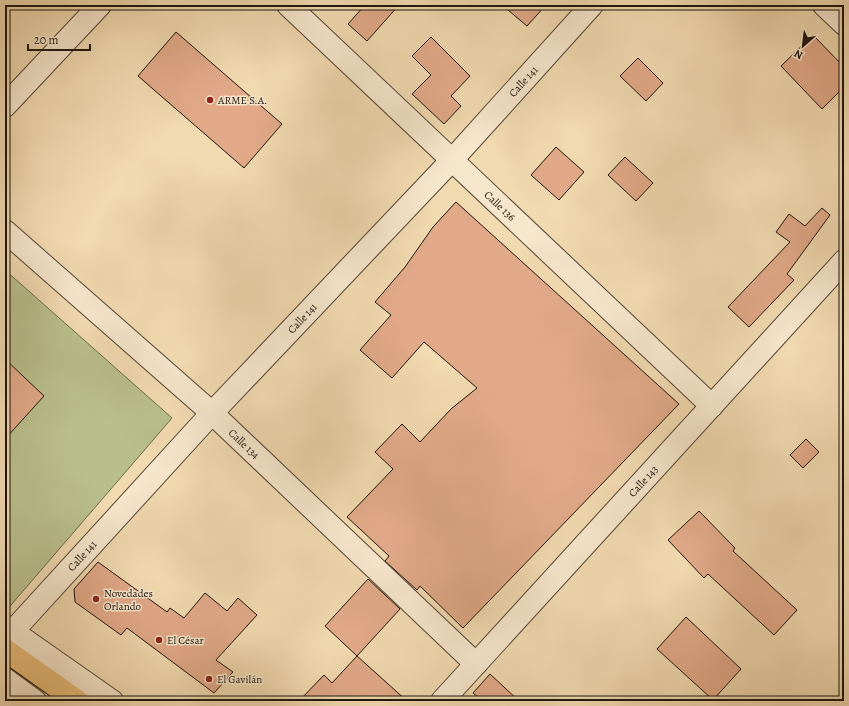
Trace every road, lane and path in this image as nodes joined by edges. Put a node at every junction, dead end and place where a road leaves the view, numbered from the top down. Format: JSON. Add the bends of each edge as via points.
{"nodes":[{"id":1,"x":100,"y":5,"type":"edge"},
{"id":2,"x":288,"y":5,"type":"edge"},
{"id":3,"x":592,"y":5,"type":"edge"},
{"id":4,"x":824,"y":5,"type":"edge"},
{"id":5,"x":844,"y":24,"type":"edge"},
{"id":6,"x":5,"y":106,"type":"edge"},
{"id":7,"x":452,"y":160,"type":"junction"},
{"id":8,"x":5,"y":231,"type":"edge"},
{"id":9,"x":844,"y":261,"type":"edge"},
{"id":10,"x":712,"y":406,"type":"junction"},
{"id":11,"x":212,"y":413,"type":"junction"},
{"id":12,"x":8,"y":636,"type":"edge"},
{"id":13,"x":476,"y":664,"type":"junction"},
{"id":14,"x":5,"y":679,"type":"edge"},
{"id":15,"x":98,"y":697,"type":"edge"},
{"id":16,"x":35,"y":701,"type":"edge"},
{"id":17,"x":77,"y":701,"type":"edge"},
{"id":18,"x":442,"y":701,"type":"edge"}],
"edges":[{"from":1,"to":6,"type":"street"},
{"from":2,"to":7,"type":"street","name":"Calle 136"},
{"from":3,"to":7,"type":"street","name":"Calle 141"},
{"from":4,"to":5,"type":"street"},
{"from":7,"to":10,"type":"street","name":"Calle 136"},
{"from":7,"to":11,"type":"street","name":"Calle 141"},
{"from":8,"to":11,"type":"street","name":"Calle 134"},
{"from":9,"to":10,"type":"street","name":"Calle 143"},
{"from":10,"to":13,"type":"street","name":"Calle 143"},
{"from":11,"to":12,"type":"street","name":"Calle 141"},
{"from":11,"to":13,"type":"street","name":"Calle 134"},
{"from":12,"to":15,"type":"street"},
{"from":12,"to":17,"type":"highway"},
{"from":13,"to":18,"type":"street","name":"Calle 143"},
{"from":14,"to":16,"type":"street"}]}
